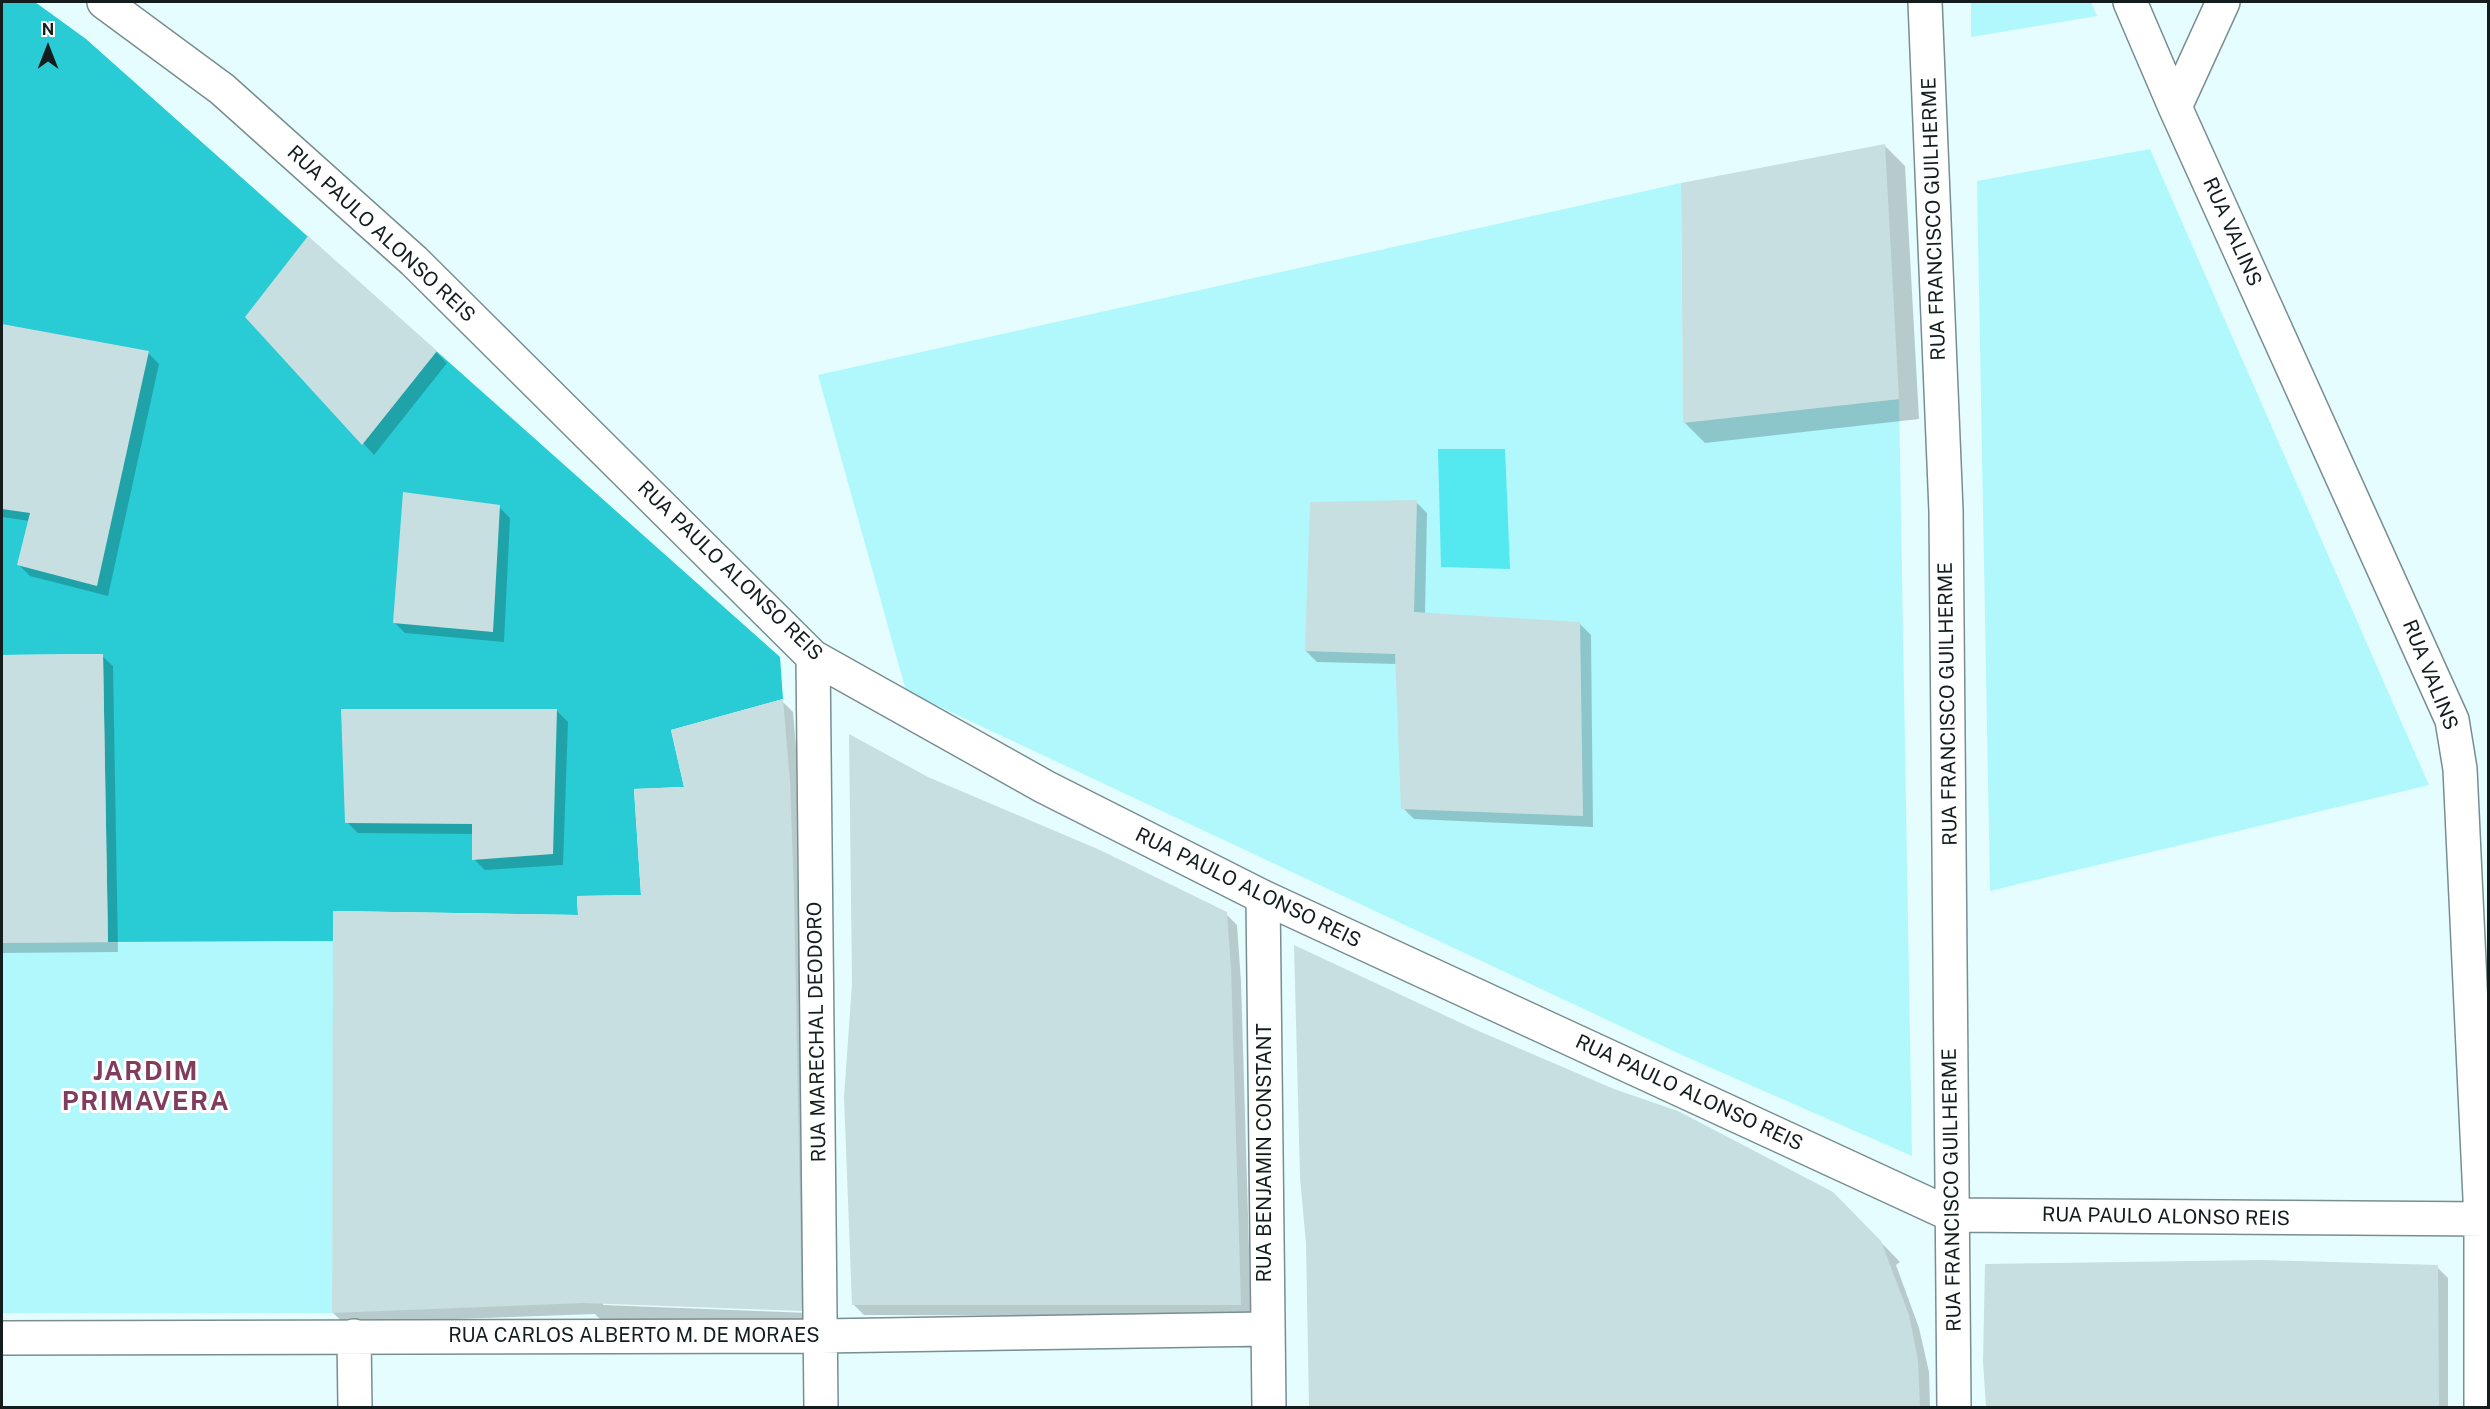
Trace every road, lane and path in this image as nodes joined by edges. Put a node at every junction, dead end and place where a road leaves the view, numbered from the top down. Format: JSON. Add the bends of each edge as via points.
{"nodes":[{"id":1,"x":104,"y":2,"type":"edge"},
{"id":2,"x":1925,"y":2,"type":"edge"},
{"id":3,"x":2130,"y":2,"type":"edge"},
{"id":4,"x":2223,"y":2,"type":"edge"},
{"id":5,"x":2175,"y":107,"type":"junction"},
{"id":6,"x":813,"y":657,"type":"junction"},
{"id":7,"x":1263,"y":897,"type":"junction"},
{"id":8,"x":1953,"y":1215,"type":"junction"},
{"id":9,"x":2485,"y":1219,"type":"edge"},
{"id":10,"x":1266,"y":1329,"type":"junction"},
{"id":11,"x":354,"y":1336,"type":"junction"},
{"id":12,"x":821,"y":1336,"type":"junction"},
{"id":13,"x":2,"y":1338,"type":"edge"},
{"id":14,"x":355,"y":1407,"type":"edge"},
{"id":15,"x":821,"y":1407,"type":"edge"},
{"id":16,"x":1269,"y":1407,"type":"edge"},
{"id":17,"x":1954,"y":1407,"type":"edge"},
{"id":18,"x":2481,"y":1407,"type":"edge"}],
"edges":[{"from":1,"to":6,"type":"street","name":"RUA PAULO ALONSO REIS","via":[[222,89],[414,261]]},
{"from":2,"to":8,"type":"street","name":"RUA FRANCISCO GUILHERME","via":[[1946,512]]},
{"from":3,"to":5,"type":"street","name":"RUA VALINS"},
{"from":4,"to":5,"type":"street"},
{"from":5,"to":9,"type":"street","name":"RUA VALINS","via":[[2452,720],[2460,769]]},
{"from":6,"to":7,"type":"street","name":"RUA PAULO ALONSO REIS","via":[[1045,787]]},
{"from":6,"to":12,"type":"street","name":"RUA MARECHAL DEODORO"},
{"from":7,"to":8,"type":"street","name":"RUA PAULO ALONSO REIS"},
{"from":7,"to":10,"type":"street","name":"RUA BENJAMIN CONSTANT"},
{"from":8,"to":9,"type":"street","name":"RUA PAULO ALONSO REIS"},
{"from":8,"to":17,"type":"street","name":"RUA FRANCISCO GUILHERME"},
{"from":9,"to":18,"type":"street","name":"RUA VALINS"},
{"from":10,"to":12,"type":"street","name":"RUA CARLOS ALBERTO M. DE MORAES"},
{"from":10,"to":16,"type":"street","name":"RUA BENJAMIN CONSTANT"},
{"from":11,"to":12,"type":"street","name":"RUA CARLOS ALBERTO M. DE MORAES"},
{"from":11,"to":13,"type":"street","name":"RUA CARLOS ALBERTO M. DE MORAES"},
{"from":11,"to":14,"type":"street"},
{"from":12,"to":15,"type":"street","name":"RUA MARECHAL DEODORO"}]}
